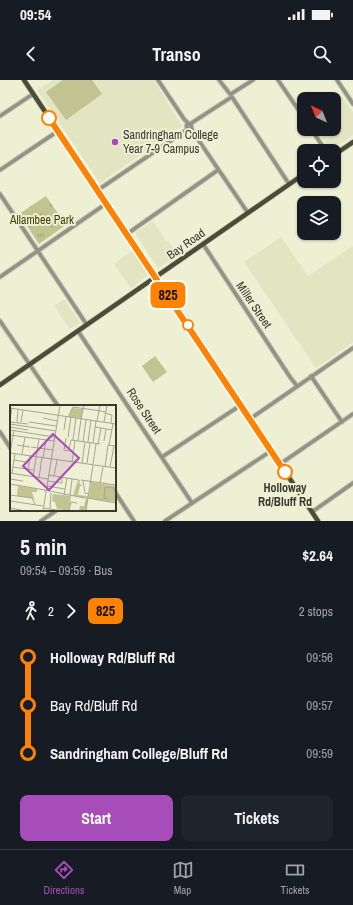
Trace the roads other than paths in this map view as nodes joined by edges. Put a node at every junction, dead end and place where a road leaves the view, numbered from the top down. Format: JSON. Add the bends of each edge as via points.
{"nodes":[{"id":1,"x":24,"y":80,"type":"edge"},
{"id":2,"x":158,"y":80,"type":"edge"},
{"id":3,"x":220,"y":80,"type":"edge"},
{"id":4,"x":253,"y":80,"type":"edge"},
{"id":5,"x":278,"y":80,"type":"edge"},
{"id":6,"x":337,"y":80,"type":"edge"},
{"id":7,"x":33,"y":94,"type":"junction"},
{"id":8,"x":231,"y":97,"type":"junction"},
{"id":9,"x":353,"y":104,"type":"edge"},
{"id":10,"x":297,"y":108,"type":"edge"},
{"id":11,"x":0,"y":116,"type":"edge"},
{"id":12,"x":189,"y":126,"type":"junction"},
{"id":13,"x":58,"y":131,"type":"junction"},
{"id":14,"x":353,"y":142,"type":"edge"},
{"id":15,"x":341,"y":150,"type":"edge"},
{"id":16,"x":0,"y":170,"type":"edge"},
{"id":17,"x":218,"y":170,"type":"junction"},
{"id":18,"x":297,"y":179,"type":"edge"},
{"id":19,"x":289,"y":184,"type":"junction"},
{"id":20,"x":98,"y":190,"type":"junction"},
{"id":21,"x":0,"y":194,"type":"edge"},
{"id":22,"x":107,"y":204,"type":"junction"},
{"id":23,"x":248,"y":213,"type":"junction"},
{"id":24,"x":127,"y":234,"type":"junction"},
{"id":25,"x":203,"y":244,"type":"junction"},
{"id":26,"x":38,"y":251,"type":"junction"},
{"id":27,"x":0,"y":277,"type":"edge"},
{"id":28,"x":156,"y":277,"type":"junction"},
{"id":29,"x":0,"y":321,"type":"edge"},
{"id":30,"x":87,"y":325,"type":"junction"},
{"id":31,"x":78,"y":331,"type":"junction"},
{"id":32,"x":353,"y":348,"type":"edge"},
{"id":33,"x":30,"y":364,"type":"junction"},
{"id":34,"x":312,"y":376,"type":"junction"},
{"id":35,"x":0,"y":385,"type":"edge"},
{"id":36,"x":296,"y":387,"type":"junction"},
{"id":37,"x":57,"y":405,"type":"edge"},
{"id":38,"x":241,"y":405,"type":"junction"},
{"id":39,"x":353,"y":414,"type":"edge"},
{"id":40,"x":250,"y":419,"type":"junction"},
{"id":41,"x":342,"y":422,"type":"junction"},
{"id":42,"x":0,"y":432,"type":"edge"},
{"id":43,"x":10,"y":447,"type":"edge"},
{"id":44,"x":271,"y":451,"type":"junction"},
{"id":45,"x":162,"y":457,"type":"junction"},
{"id":46,"x":280,"y":464,"type":"junction"},
{"id":47,"x":353,"y":483,"type":"edge"},
{"id":48,"x":116,"y":494,"type":"edge"},
{"id":49,"x":192,"y":503,"type":"junction"},
{"id":50,"x":52,"y":511,"type":"edge"},
{"id":51,"x":312,"y":512,"type":"junction"},
{"id":52,"x":41,"y":521,"type":"edge"},
{"id":53,"x":134,"y":521,"type":"edge"},
{"id":54,"x":165,"y":521,"type":"edge"},
{"id":55,"x":318,"y":521,"type":"edge"}],
"edges":[{"from":1,"to":7,"type":"main road"},
{"from":2,"to":12,"type":"street"},
{"from":3,"to":8,"type":"street"},
{"from":4,"to":8,"type":"street"},
{"from":5,"to":10,"type":"street"},
{"from":6,"to":9,"type":"street"},
{"from":7,"to":11,"type":"street"},
{"from":7,"to":13,"type":"main road"},
{"from":8,"to":12,"type":"street"},
{"from":8,"to":19,"type":"street"},
{"from":12,"to":17,"type":"street"},
{"from":12,"to":20,"type":"street"},
{"from":13,"to":16,"type":"street"},
{"from":13,"to":20,"type":"main road"},
{"from":14,"to":15,"type":"main road"},
{"from":17,"to":23,"type":"street"},
{"from":17,"to":24,"type":"street"},
{"from":18,"to":19,"type":"main road","name":"Bay Road"},
{"from":19,"to":23,"type":"main road","name":"Bay Road"},
{"from":20,"to":22,"type":"main road"},
{"from":21,"to":26,"type":"street"},
{"from":22,"to":24,"type":"main road"},
{"from":22,"to":26,"type":"street"},
{"from":23,"to":25,"type":"main road","name":"Bay Road"},
{"from":24,"to":28,"type":"main road"},
{"from":25,"to":28,"type":"main road","name":"Bay Road"},
{"from":25,"to":36,"type":"street","name":"Miller Street"},
{"from":26,"to":27,"type":"street"},
{"from":26,"to":30,"type":"street"},
{"from":28,"to":30,"type":"main road","name":"Bay Road"},
{"from":28,"to":38,"type":"main road"},
{"from":29,"to":33,"type":"street"},
{"from":30,"to":31,"type":"main road","name":"Bay Road"},
{"from":31,"to":33,"type":"main road","name":"Bay Road"},
{"from":31,"to":45,"type":"street","name":"Rose Street"},
{"from":32,"to":34,"type":"street"},
{"from":33,"to":35,"type":"main road","name":"Bay Road"},
{"from":33,"to":37,"type":"street"},
{"from":34,"to":36,"type":"street"},
{"from":34,"to":41,"type":"street"},
{"from":36,"to":40,"type":"street"},
{"from":38,"to":40,"type":"main road"},
{"from":38,"to":45,"type":"street"},
{"from":39,"to":41,"type":"street"},
{"from":40,"to":44,"type":"main road"},
{"from":41,"to":46,"type":"street"},
{"from":42,"to":43,"type":"street"},
{"from":44,"to":46,"type":"main road"},
{"from":44,"to":49,"type":"street"},
{"from":45,"to":49,"type":"street","name":"Rose Street"},
{"from":46,"to":51,"type":"main road"},
{"from":47,"to":51,"type":"street"},
{"from":48,"to":53,"type":"street"},
{"from":49,"to":54,"type":"street"},
{"from":50,"to":52,"type":"street"},
{"from":51,"to":55,"type":"main road"}]}
